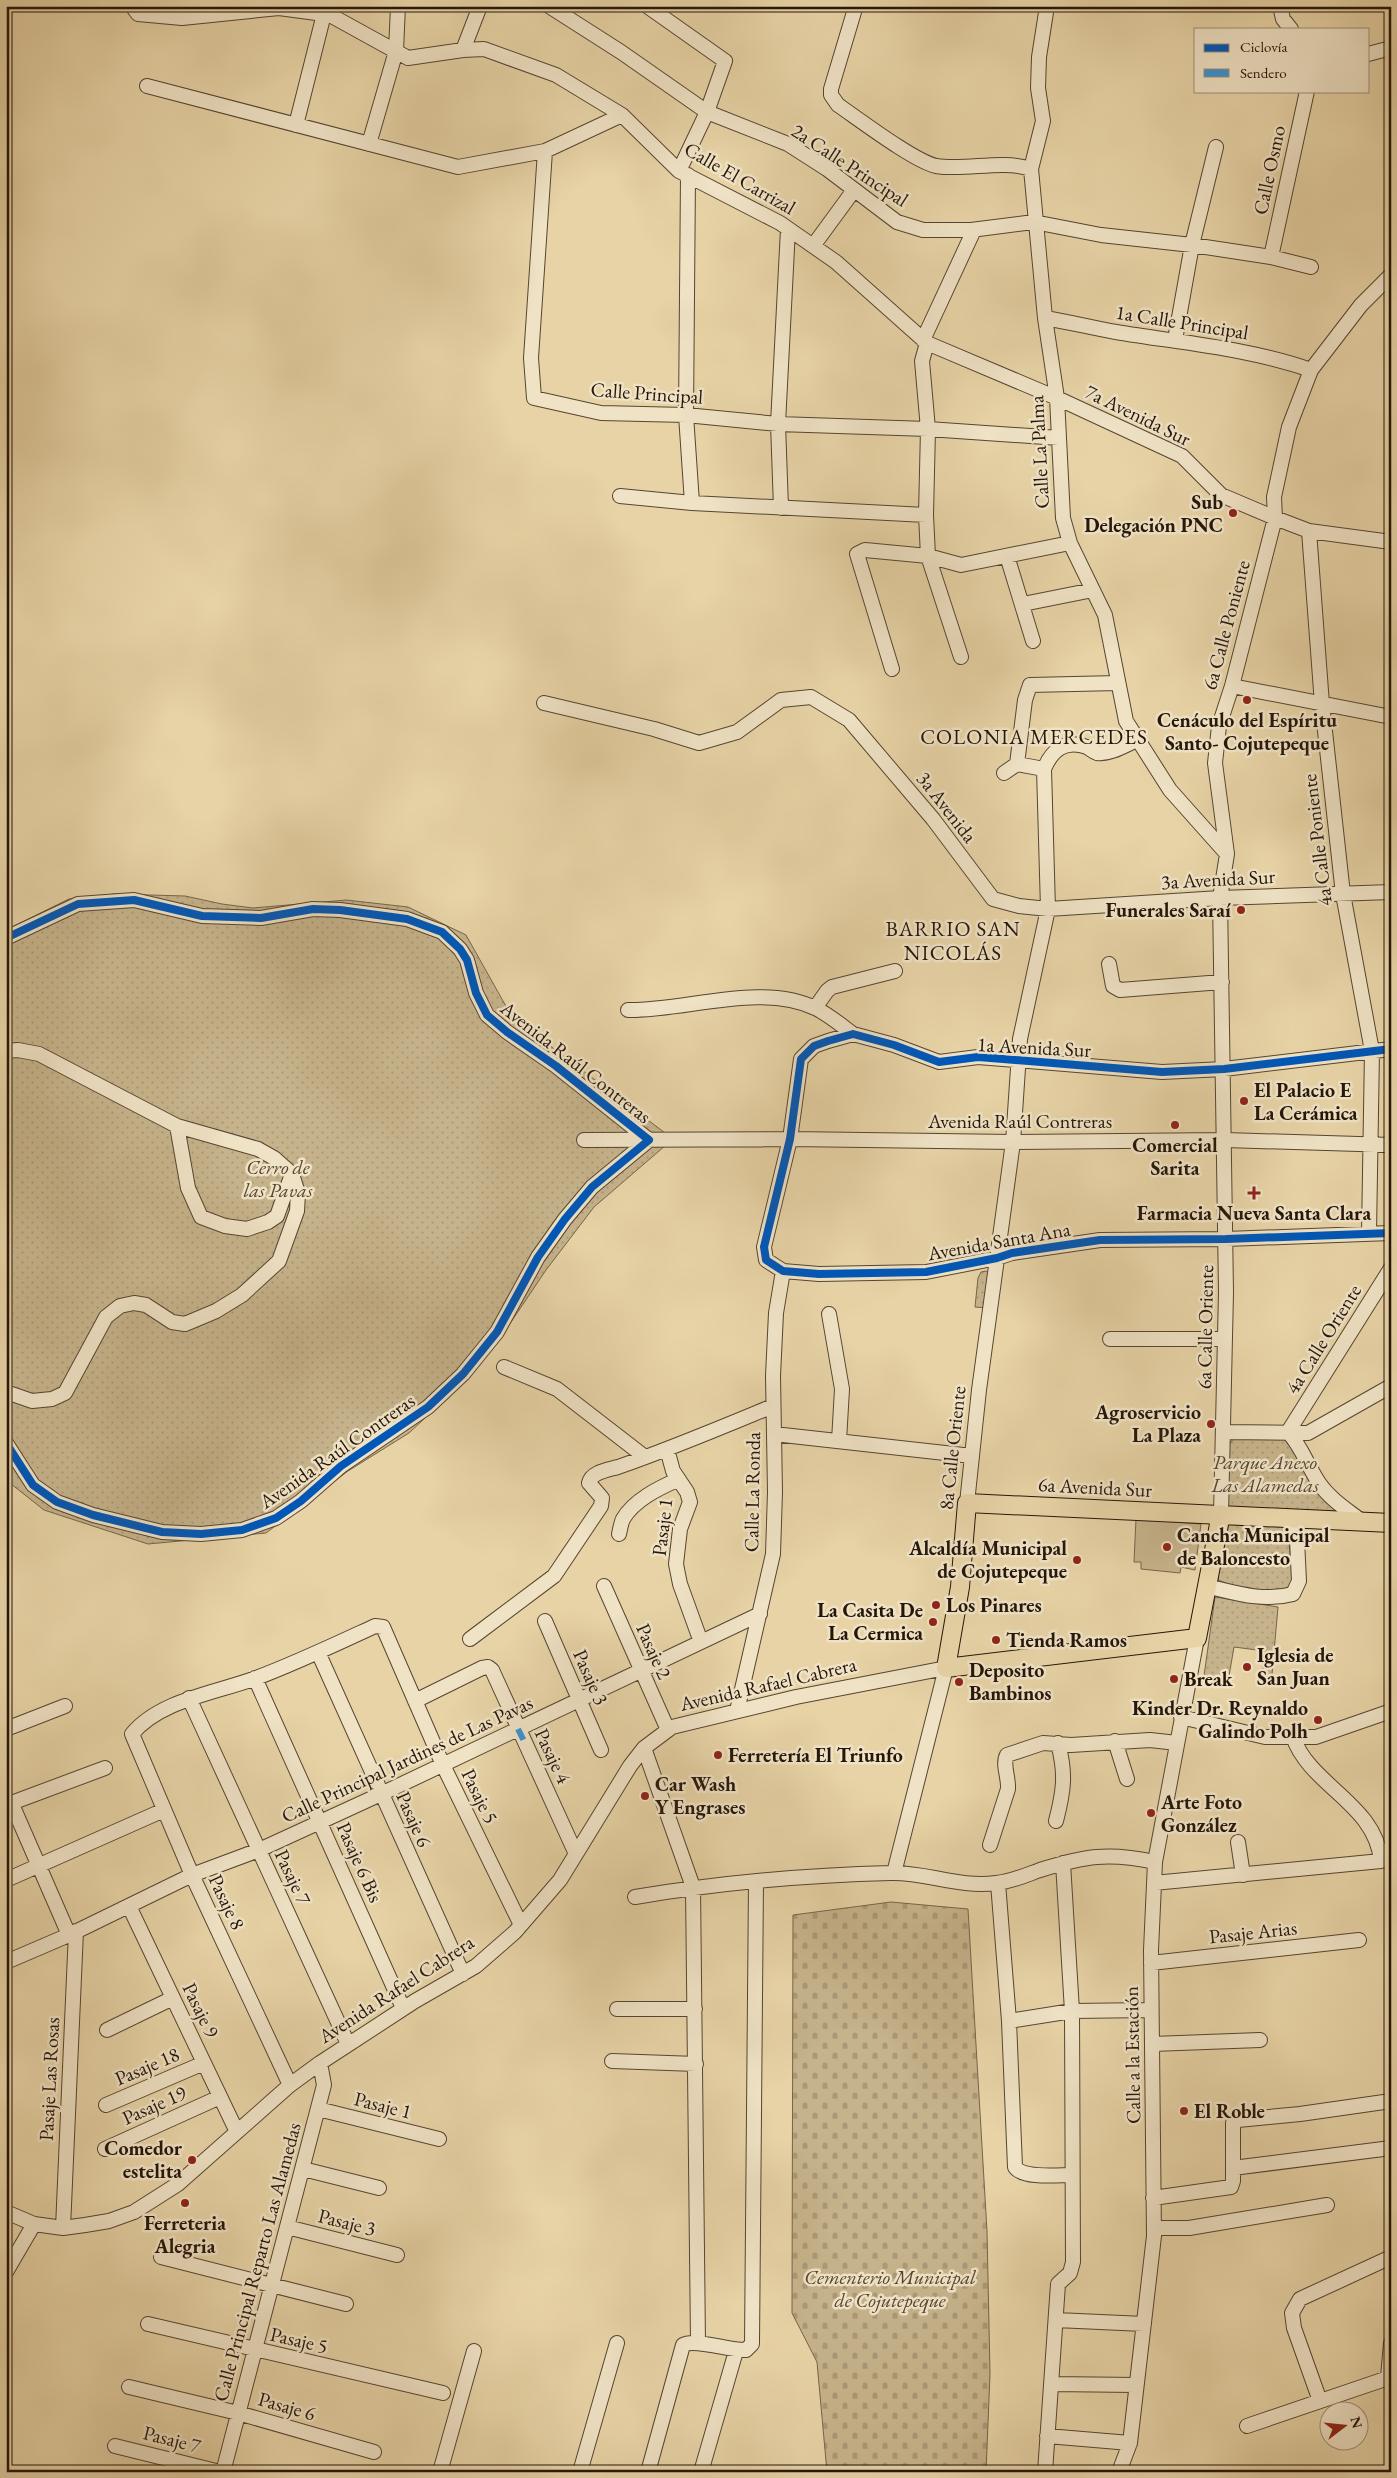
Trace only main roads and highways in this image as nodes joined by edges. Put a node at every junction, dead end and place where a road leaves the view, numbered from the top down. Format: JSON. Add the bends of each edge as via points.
{"nodes":[{"id":1,"x":967,"y":1503,"type":"joint"},
{"id":2,"x":1221,"y":1514,"type":"junction"},
{"id":3,"x":1391,"y":1523,"type":"edge"},
{"id":4,"x":946,"y":1668,"type":"joint"}],
"edges":[{"from":1,"to":2,"type":"main road","name":"6a Avenida Sur"},
{"from":1,"to":4,"type":"main road","name":"8a Calle Oriente","via":[[960,1587]]},
{"from":2,"to":3,"type":"main road","name":"6a Avenida Sur"},
{"from":2,"to":4,"type":"main road","name":"Avenida Rafael Cabrera","via":[[1197,1638]]}]}
